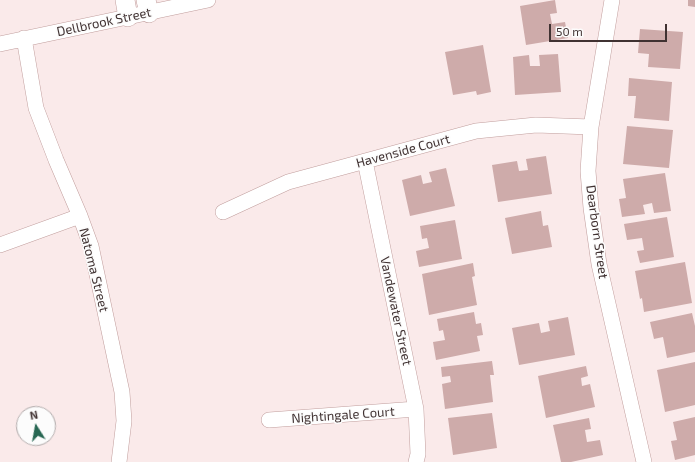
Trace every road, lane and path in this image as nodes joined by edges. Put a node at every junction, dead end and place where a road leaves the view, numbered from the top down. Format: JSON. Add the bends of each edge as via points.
{"nodes":[{"id":1,"x":208,"y":0,"type":"edge"},
{"id":2,"x":612,"y":0,"type":"edge"},
{"id":3,"x":148,"y":7,"type":"edge"},
{"id":4,"x":127,"y":9,"type":"edge"},
{"id":5,"x":24,"y":38,"type":"junction"},
{"id":6,"x":0,"y":44,"type":"edge"},
{"id":7,"x":591,"y":127,"type":"junction"},
{"id":8,"x":365,"y":161,"type":"junction"},
{"id":9,"x":223,"y":212,"type":"dead end"},
{"id":10,"x":80,"y":216,"type":"junction"},
{"id":11,"x":0,"y":245,"type":"edge"},
{"id":12,"x":416,"y":409,"type":"junction"},
{"id":13,"x":269,"y":420,"type":"dead end"},
{"id":14,"x":119,"y":462,"type":"edge"},
{"id":15,"x":416,"y":462,"type":"edge"},
{"id":16,"x":644,"y":462,"type":"edge"}],
"edges":[{"from":1,"to":3,"type":"street","name":"Dellbrook Street"},
{"from":2,"to":7,"type":"street","name":"Dearborn Street"},
{"from":3,"to":4,"type":"street","name":"Dellbrook Street"},
{"from":4,"to":5,"type":"street","name":"Dellbrook Street"},
{"from":5,"to":6,"type":"street","name":"Dellbrook Street"},
{"from":5,"to":10,"type":"street","name":"Natoma Street","via":[[36,108]]},
{"from":7,"to":8,"type":"street","name":"Havenside Court","via":[[536,126],[476,130]]},
{"from":7,"to":16,"type":"street","name":"Dearborn Street","via":[[588,171],[599,264]]},
{"from":8,"to":9,"type":"street","name":"Havenside Court","via":[[288,182]]},
{"from":8,"to":12,"type":"street","name":"Vandewater Street"},
{"from":10,"to":11,"type":"street"},
{"from":10,"to":14,"type":"street","name":"Natoma Street","via":[[91,246],[122,392],[124,421]]},
{"from":12,"to":13,"type":"street","name":"Nightingale Court"},
{"from":12,"to":15,"type":"street","name":"Vandewater Street"}]}
